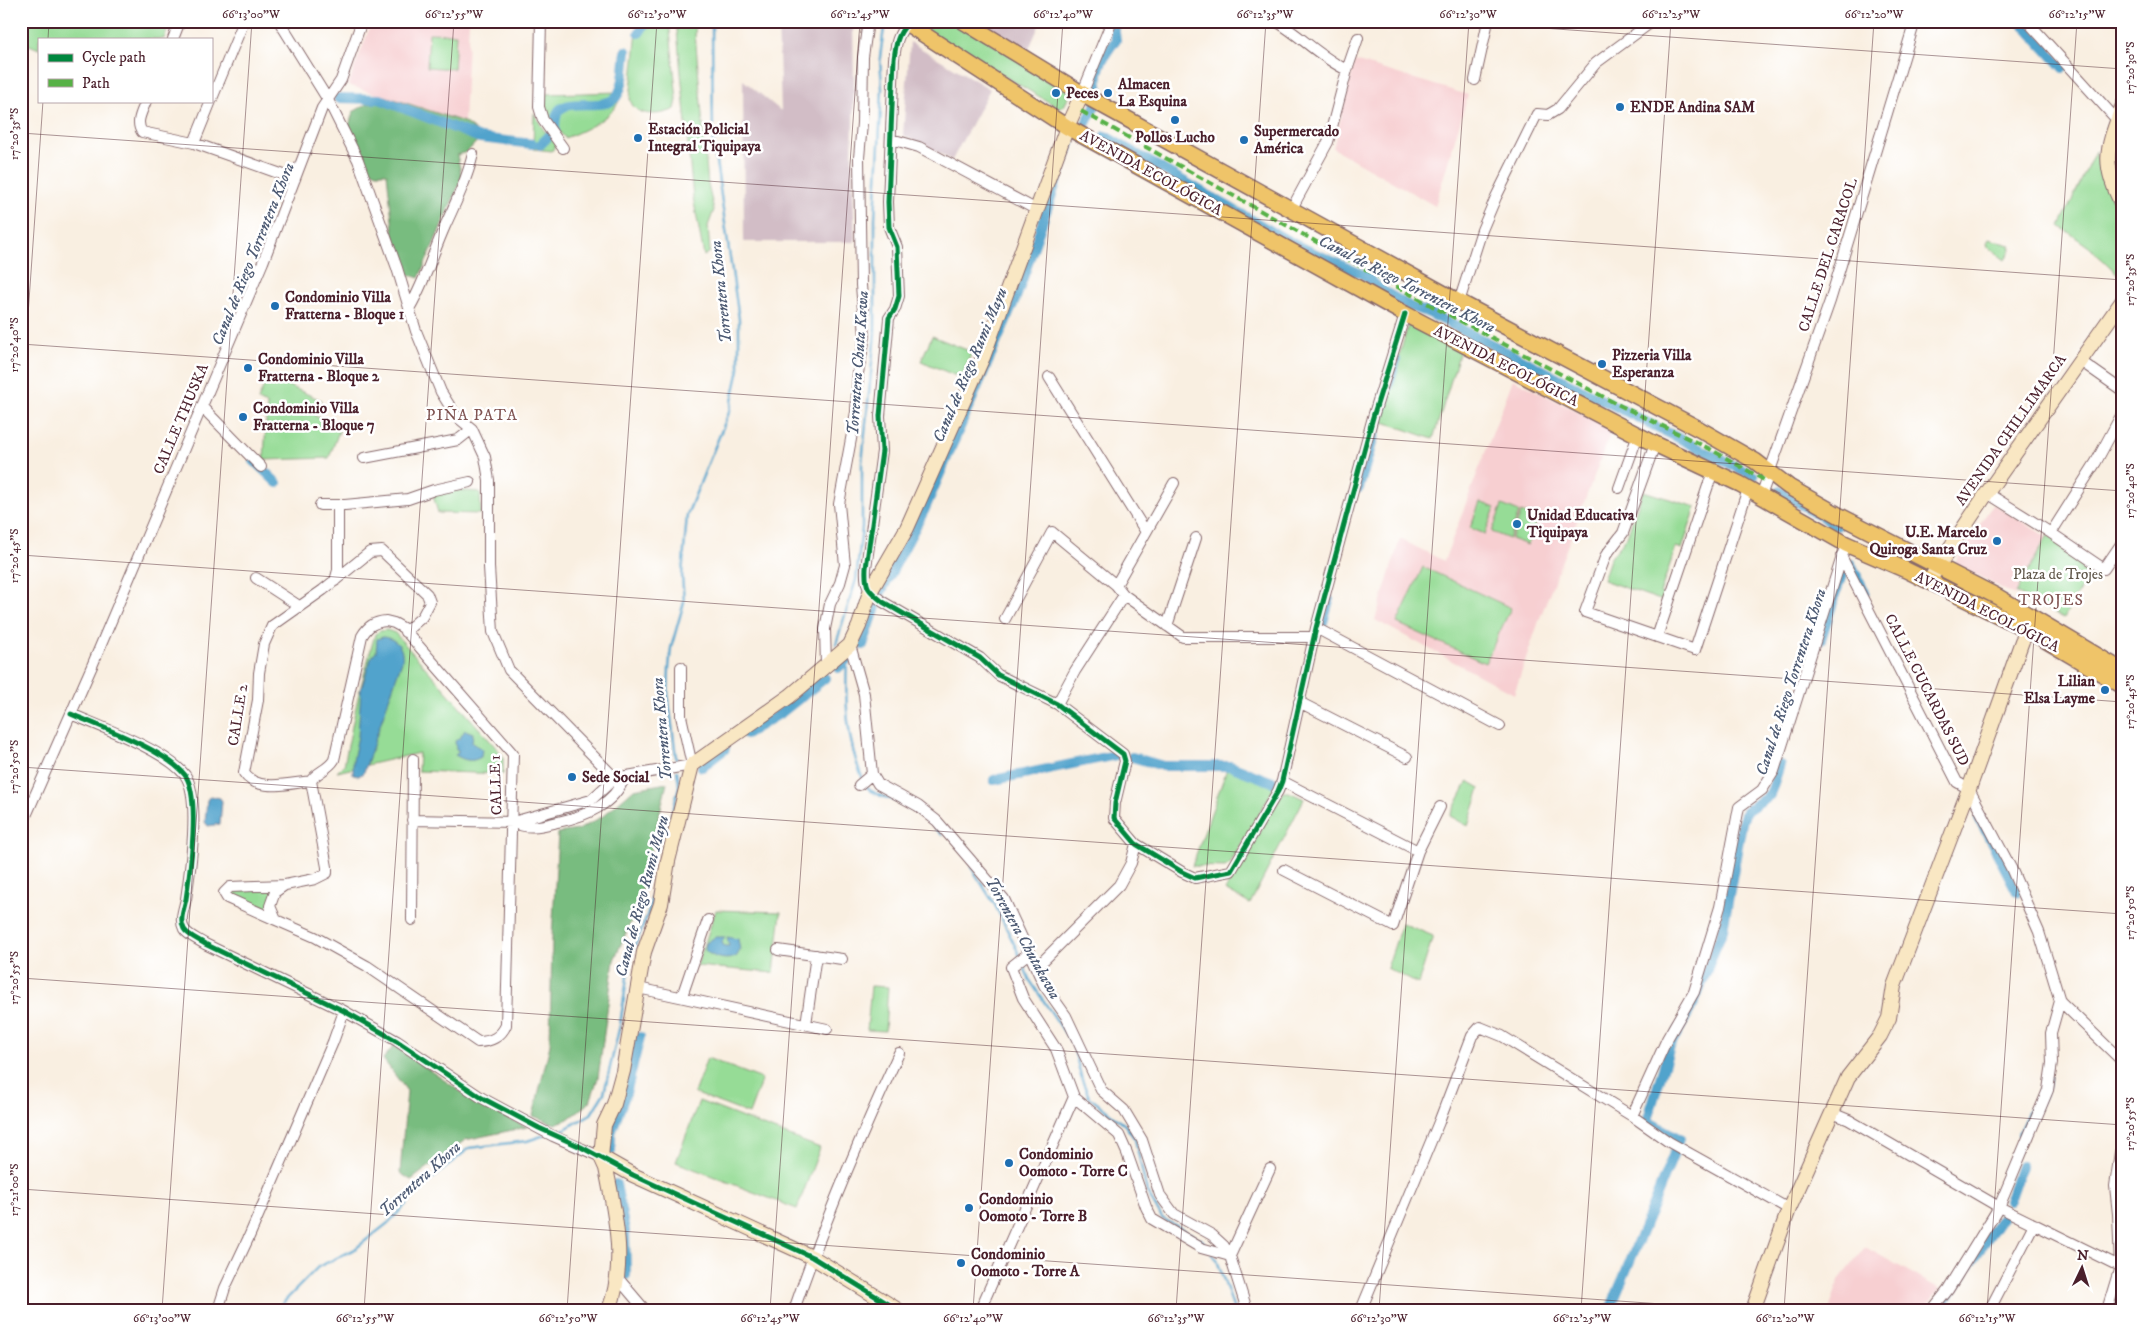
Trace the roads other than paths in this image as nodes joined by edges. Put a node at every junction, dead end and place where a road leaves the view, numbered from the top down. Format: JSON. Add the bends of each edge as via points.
{"nodes":[{"id":1,"x":180,"y":21,"type":"edge"},
{"id":2,"x":244,"y":21,"type":"edge"},
{"id":3,"x":279,"y":21,"type":"edge"},
{"id":4,"x":362,"y":21,"type":"edge"},
{"id":5,"x":541,"y":21,"type":"edge"},
{"id":6,"x":868,"y":21,"type":"edge"},
{"id":7,"x":963,"y":21,"type":"edge"},
{"id":8,"x":1112,"y":21,"type":"edge"},
{"id":9,"x":1276,"y":21,"type":"edge"},
{"id":10,"x":1488,"y":21,"type":"edge"},
{"id":11,"x":1653,"y":21,"type":"edge"},
{"id":12,"x":1915,"y":21,"type":"edge"},
{"id":13,"x":2026,"y":21,"type":"edge"},
{"id":14,"x":905,"y":22,"type":"edge"},
{"id":15,"x":173,"y":38,"type":"edge"},
{"id":16,"x":1358,"y":38,"type":"dead end"},
{"id":17,"x":1347,"y":70,"type":"junction"},
{"id":18,"x":1475,"y":80,"type":"dead end"},
{"id":19,"x":1082,"y":94,"type":"junction"},
{"id":20,"x":212,"y":99,"type":"edge"},
{"id":21,"x":328,"y":100,"type":"junction"},
{"id":22,"x":146,"y":102,"type":"edge"},
{"id":23,"x":211,"y":102,"type":"edge"},
{"id":24,"x":2120,"y":120,"type":"edge"},
{"id":25,"x":1067,"y":126,"type":"junction"},
{"id":26,"x":891,"y":139,"type":"junction"},
{"id":27,"x":194,"y":143,"type":"junction"},
{"id":28,"x":563,"y":148,"type":"dead end"},
{"id":29,"x":473,"y":154,"type":"dead end"},
{"id":30,"x":294,"y":179,"type":"junction"},
{"id":31,"x":2123,"y":206,"type":"edge"},
{"id":32,"x":1037,"y":210,"type":"junction"},
{"id":33,"x":1291,"y":210,"type":"junction"},
{"id":34,"x":2123,"y":300,"type":"edge"},
{"id":35,"x":1459,"y":302,"type":"junction"},
{"id":36,"x":410,"y":307,"type":"junction"},
{"id":37,"x":1405,"y":314,"type":"junction"},
{"id":38,"x":2079,"y":360,"type":"junction"},
{"id":39,"x":1049,"y":377,"type":"dead end"},
{"id":40,"x":2123,"y":391,"type":"edge"},
{"id":41,"x":202,"y":407,"type":"junction"},
{"id":42,"x":2123,"y":412,"type":"edge"},
{"id":43,"x":472,"y":429,"type":"junction"},
{"id":44,"x":1638,"y":435,"type":"junction"},
{"id":45,"x":1655,"y":444,"type":"junction"},
{"id":46,"x":364,"y":458,"type":"dead end"},
{"id":47,"x":261,"y":467,"type":"dead end"},
{"id":48,"x":1713,"y":471,"type":"junction"},
{"id":49,"x":1769,"y":471,"type":"junction"},
{"id":50,"x":470,"y":482,"type":"dead end"},
{"id":51,"x":1174,"y":483,"type":"dead end"},
{"id":52,"x":1619,"y":488,"type":"dead end"},
{"id":53,"x":1755,"y":492,"type":"junction"},
{"id":54,"x":1986,"y":493,"type":"junction"},
{"id":55,"x":320,"y":505,"type":"dead end"},
{"id":56,"x":341,"y":505,"type":"junction"},
{"id":57,"x":1146,"y":532,"type":"junction"},
{"id":58,"x":2051,"y":533,"type":"junction"},
{"id":59,"x":1196,"y":538,"type":"dead end"},
{"id":60,"x":2123,"y":542,"type":"edge"},
{"id":61,"x":1844,"y":550,"type":"junction"},
{"id":62,"x":357,"y":563,"type":"junction"},
{"id":63,"x":1938,"y":566,"type":"junction"},
{"id":64,"x":256,"y":578,"type":"dead end"},
{"id":65,"x":334,"y":581,"type":"junction"},
{"id":66,"x":1929,"y":582,"type":"junction"},
{"id":67,"x":1116,"y":585,"type":"junction"},
{"id":68,"x":870,"y":592,"type":"junction"},
{"id":69,"x":1124,"y":596,"type":"junction"},
{"id":70,"x":299,"y":606,"type":"junction"},
{"id":71,"x":1005,"y":619,"type":"dead end"},
{"id":72,"x":2031,"y":624,"type":"junction"},
{"id":73,"x":1167,"y":626,"type":"junction"},
{"id":74,"x":406,"y":632,"type":"junction"},
{"id":75,"x":1315,"y":633,"type":"junction"},
{"id":76,"x":1657,"y":636,"type":"junction"},
{"id":77,"x":846,"y":649,"type":"junction"},
{"id":78,"x":828,"y":664,"type":"junction"},
{"id":79,"x":681,"y":667,"type":"dead end"},
{"id":80,"x":2123,"y":671,"type":"edge"},
{"id":81,"x":2123,"y":686,"type":"edge"},
{"id":82,"x":1299,"y":702,"type":"junction"},
{"id":83,"x":1058,"y":704,"type":"junction"},
{"id":84,"x":71,"y":714,"type":"junction"},
{"id":85,"x":1500,"y":726,"type":"dead end"},
{"id":86,"x":1407,"y":757,"type":"dead end"},
{"id":87,"x":413,"y":759,"type":"dead end"},
{"id":88,"x":689,"y":766,"type":"junction"},
{"id":89,"x":620,"y":777,"type":"junction"},
{"id":90,"x":311,"y":781,"type":"junction"},
{"id":91,"x":1282,"y":781,"type":"junction"},
{"id":92,"x":1969,"y":789,"type":"junction"},
{"id":93,"x":1440,"y":808,"type":"dead end"},
{"id":94,"x":412,"y":820,"type":"junction"},
{"id":95,"x":513,"y":822,"type":"junction"},
{"id":96,"x":21,"y":827,"type":"edge"},
{"id":97,"x":1136,"y":844,"type":"junction"},
{"id":98,"x":1418,"y":851,"type":"junction"},
{"id":99,"x":1284,"y":870,"type":"dead end"},
{"id":100,"x":285,"y":886,"type":"junction"},
{"id":101,"x":276,"y":920,"type":"junction"},
{"id":102,"x":412,"y":920,"type":"dead end"},
{"id":103,"x":708,"y":920,"type":"dead end"},
{"id":104,"x":778,"y":950,"type":"dead end"},
{"id":105,"x":1030,"y":952,"type":"junction"},
{"id":106,"x":816,"y":955,"type":"junction"},
{"id":107,"x":842,"y":959,"type":"dead end"},
{"id":108,"x":1037,"y":967,"type":"junction"},
{"id":109,"x":638,"y":988,"type":"junction"},
{"id":110,"x":682,"y":996,"type":"junction"},
{"id":111,"x":2060,"y":1001,"type":"junction"},
{"id":112,"x":344,"y":1011,"type":"junction"},
{"id":113,"x":806,"y":1024,"type":"junction"},
{"id":114,"x":827,"y":1029,"type":"dead end"},
{"id":115,"x":899,"y":1053,"type":"dead end"},
{"id":116,"x":2123,"y":1062,"type":"edge"},
{"id":117,"x":1074,"y":1097,"type":"junction"},
{"id":118,"x":1832,"y":1112,"type":"junction"},
{"id":119,"x":1632,"y":1116,"type":"junction"},
{"id":120,"x":2123,"y":1148,"type":"edge"},
{"id":121,"x":601,"y":1156,"type":"junction"},
{"id":122,"x":1270,"y":1169,"type":"dead end"},
{"id":123,"x":1999,"y":1207,"type":"junction"},
{"id":124,"x":1789,"y":1208,"type":"junction"},
{"id":125,"x":2034,"y":1224,"type":"junction"},
{"id":126,"x":1230,"y":1256,"type":"junction"},
{"id":127,"x":812,"y":1258,"type":"junction"},
{"id":128,"x":2122,"y":1268,"type":"edge"},
{"id":129,"x":617,"y":1277,"type":"junction"},
{"id":130,"x":1990,"y":1309,"type":"edge"},
{"id":131,"x":218,"y":1310,"type":"edge"},
{"id":132,"x":609,"y":1310,"type":"edge"},
{"id":133,"x":645,"y":1310,"type":"edge"},
{"id":134,"x":794,"y":1310,"type":"edge"},
{"id":135,"x":898,"y":1310,"type":"edge"},
{"id":136,"x":980,"y":1310,"type":"edge"},
{"id":137,"x":1247,"y":1310,"type":"edge"},
{"id":138,"x":1361,"y":1310,"type":"edge"},
{"id":139,"x":1753,"y":1310,"type":"edge"},
{"id":140,"x":1932,"y":1310,"type":"edge"},
{"id":141,"x":2107,"y":1310,"type":"edge"}],
"edges":[{"from":1,"to":15,"type":"street"},
{"from":2,"to":20,"type":"street"},
{"from":3,"to":21,"type":"street"},
{"from":4,"to":21,"type":"street","name":"CALLE THUSKA","via":[[341,80]]},
{"from":5,"to":28,"type":"street","via":[[538,107]]},
{"from":6,"to":78,"type":"street","via":[[859,158],[865,336],[858,373],[856,412],[839,504],[845,565],[830,604],[825,629]]},
{"from":7,"to":19,"type":"main road","name":"AVENIDA ECOLÓGICA"},
{"from":8,"to":19,"type":"street"},
{"from":9,"to":17,"type":"street","via":[[1330,62]]},
{"from":10,"to":18,"type":"street"},
{"from":11,"to":35,"type":"street","via":[[1596,63],[1558,109],[1548,115],[1537,114],[1482,230]]},
{"from":12,"to":49,"type":"street","name":"CALLE DEL CARACOL","via":[[1830,301]]},
{"from":13,"to":24,"type":"street"},
{"from":14,"to":25,"type":"main road","name":"AVENIDA ECOLÓGICA"},
{"from":14,"to":26,"type":"street","via":[[896,40]]},
{"from":16,"to":17,"type":"street"},
{"from":17,"to":33,"type":"street","via":[[1328,142]]},
{"from":19,"to":25,"type":"street"},
{"from":19,"to":33,"type":"main road","name":"AVENIDA ECOLÓGICA"},
{"from":21,"to":30,"type":"street","name":"CALLE THUSKA"},
{"from":21,"to":36,"type":"street","via":[[358,160]]},
{"from":22,"to":27,"type":"street","via":[[138,120],[142,132]]},
{"from":23,"to":27,"type":"street"},
{"from":24,"to":31,"type":"street","via":[[2108,146],[2108,168]]},
{"from":25,"to":32,"type":"street"},
{"from":25,"to":37,"type":"main road","name":"AVENIDA ECOLÓGICA"},
{"from":26,"to":32,"type":"street","via":[[919,147]]},
{"from":26,"to":68,"type":"street","via":[[889,227],[897,247],[899,296],[896,309],[889,318],[884,364],[880,416],[882,451],[865,584]]},
{"from":27,"to":30,"type":"street"},
{"from":29,"to":36,"type":"street","via":[[423,284]]},
{"from":30,"to":41,"type":"street","name":"CALLE THUSKA"},
{"from":32,"to":68,"type":"street","via":[[983,356],[907,528]]},
{"from":33,"to":35,"type":"main road","name":"AVENIDA ECOLÓGICA"},
{"from":34,"to":38,"type":"street","name":"AVENIDA CHILLIMARCA"},
{"from":35,"to":49,"type":"main road","name":"AVENIDA ECOLÓGICA","via":[[1699,429]]},
{"from":36,"to":43,"type":"street","via":[[416,331],[441,392],[456,416]]},
{"from":37,"to":44,"type":"main road","name":"AVENIDA ECOLÓGICA"},
{"from":37,"to":75,"type":"street","via":[[1373,417]]},
{"from":38,"to":40,"type":"street"},
{"from":38,"to":54,"type":"street","name":"AVENIDA CHILLIMARCA"},
{"from":39,"to":57,"type":"street"},
{"from":41,"to":47,"type":"street"},
{"from":41,"to":84,"type":"street","name":"CALLE THUSKA"},
{"from":42,"to":58,"type":"street"},
{"from":43,"to":46,"type":"street","via":[[458,440]]},
{"from":43,"to":89,"type":"street","via":[[485,457],[489,480],[493,632],[509,670]]},
{"from":44,"to":45,"type":"main road","name":"AVENIDA ECOLÓGICA"},
{"from":44,"to":52,"type":"street"},
{"from":45,"to":48,"type":"main road","name":"AVENIDA ECOLÓGICA"},
{"from":45,"to":76,"type":"street","via":[[1624,533],[1606,555],[1585,612]]},
{"from":48,"to":53,"type":"main road","name":"AVENIDA ECOLÓGICA"},
{"from":48,"to":76,"type":"street"},
{"from":49,"to":53,"type":"street","name":"CALLE DEL CARACOL"},
{"from":49,"to":63,"type":"main road","name":"AVENIDA ECOLÓGICA","via":[[1789,487],[1840,516]]},
{"from":50,"to":56,"type":"street","via":[[408,499]]},
{"from":51,"to":57,"type":"street"},
{"from":53,"to":61,"type":"main road","name":"AVENIDA ECOLÓGICA"},
{"from":53,"to":76,"type":"street","name":"CALLE DEL CARACOL","via":[[1695,650]]},
{"from":54,"to":58,"type":"street"},
{"from":54,"to":63,"type":"street","name":"AVENIDA CHILLIMARCA"},
{"from":55,"to":56,"type":"street"},
{"from":56,"to":62,"type":"street","via":[[343,554],[348,561]]},
{"from":56,"to":65,"type":"street","via":[[338,570]]},
{"from":57,"to":67,"type":"street"},
{"from":58,"to":60,"type":"street","via":[[2104,569]]},
{"from":59,"to":73,"type":"street"},
{"from":61,"to":66,"type":"main road","name":"AVENIDA ECOLÓGICA"},
{"from":61,"to":92,"type":"street","name":"CALLE CUCARDAS SUD","via":[[1957,782]]},
{"from":61,"to":119,"type":"street","via":[[1774,771],[1762,790],[1739,807],[1720,907],[1694,992],[1667,1039]]},
{"from":62,"to":65,"type":"street","name":"CALLE 2"},
{"from":62,"to":74,"type":"street","name":"CALLE 2","via":[[370,552],[382,550],[427,594],[428,609]]},
{"from":63,"to":66,"type":"street","name":"AVENIDA CHILLIMARCA"},
{"from":63,"to":72,"type":"main road","name":"AVENIDA ECOLÓGICA"},
{"from":64,"to":70,"type":"street"},
{"from":65,"to":70,"type":"street","name":"CALLE 2"},
{"from":66,"to":72,"type":"main road","name":"AVENIDA ECOLÓGICA"},
{"from":67,"to":69,"type":"street"},
{"from":67,"to":71,"type":"street","via":[[1052,532]]},
{"from":68,"to":77,"type":"street","via":[[859,626]]},
{"from":68,"to":83,"type":"street","via":[[980,658],[998,675]]},
{"from":69,"to":73,"type":"street"},
{"from":69,"to":83,"type":"street","via":[[1075,671]]},
{"from":70,"to":90,"type":"street","name":"CALLE 2","via":[[272,626],[266,636],[244,773],[248,780],[258,784]]},
{"from":72,"to":80,"type":"main road","name":"AVENIDA ECOLÓGICA"},
{"from":72,"to":81,"type":"main road","name":"AVENIDA ECOLÓGICA"},
{"from":72,"to":92,"type":"street","via":[[2022,640]]},
{"from":73,"to":75,"type":"street","via":[[1183,637]]},
{"from":74,"to":90,"type":"street","name":"CALLE 1","via":[[386,621],[376,622],[367,628],[362,636],[334,760]]},
{"from":74,"to":95,"type":"street","name":"CALLE 1","via":[[512,750]]},
{"from":75,"to":82,"type":"street"},
{"from":75,"to":85,"type":"street"},
{"from":77,"to":78,"type":"street"},
{"from":77,"to":105,"type":"street","via":[[864,694],[865,780],[918,806],[937,821],[1004,899]]},
{"from":78,"to":88,"type":"street","via":[[790,696]]},
{"from":79,"to":88,"type":"street","via":[[681,716]]},
{"from":82,"to":86,"type":"street"},
{"from":82,"to":91,"type":"street"},
{"from":83,"to":97,"type":"street","via":[[1124,754],[1114,818]]},
{"from":84,"to":96,"type":"street","name":"CALLE THUSKA"},
{"from":84,"to":112,"type":"street","via":[[145,746],[186,777],[194,824],[181,922],[185,931],[205,944]]},
{"from":87,"to":94,"type":"street"},
{"from":88,"to":89,"type":"street"},
{"from":88,"to":109,"type":"street","via":[[661,904],[644,952]]},
{"from":89,"to":95,"type":"street","via":[[591,800],[551,818]]},
{"from":90,"to":100,"type":"street","name":"CALLE 1","via":[[327,873],[315,880]]},
{"from":91,"to":97,"type":"street","via":[[1231,871],[1195,878]]},
{"from":91,"to":98,"type":"street"},
{"from":92,"to":111,"type":"street","name":"CALLE CUCARDAS SUD","via":[[2011,868],[2039,932]]},
{"from":92,"to":118,"type":"street","via":[[1898,976],[1889,1018],[1880,1036],[1848,1077]]},
{"from":93,"to":98,"type":"street"},
{"from":94,"to":95,"type":"street"},
{"from":94,"to":102,"type":"street"},
{"from":95,"to":101,"type":"street","name":"CALLE 1","via":[[506,1026],[504,1032],[486,1042],[478,1042],[367,966],[316,937]]},
{"from":97,"to":108,"type":"street","via":[[1119,885]]},
{"from":98,"to":99,"type":"street","via":[[1393,926]]},
{"from":100,"to":101,"type":"street","via":[[272,897],[270,906]]},
{"from":100,"to":101,"type":"street","name":"CALLE 1","via":[[230,887],[224,893],[227,898]]},
{"from":103,"to":110,"type":"street"},
{"from":104,"to":106,"type":"street"},
{"from":105,"to":108,"type":"street"},
{"from":105,"to":117,"type":"street","via":[[1011,967],[1023,998],[1056,1048]]},
{"from":106,"to":107,"type":"street"},
{"from":106,"to":113,"type":"street"},
{"from":108,"to":126,"type":"street","via":[[1044,985],[1066,1016],[1101,1090],[1124,1110],[1142,1140],[1160,1195],[1174,1214],[1212,1235]]},
{"from":109,"to":110,"type":"street"},
{"from":109,"to":121,"type":"street","via":[[623,1071],[604,1125]]},
{"from":110,"to":113,"type":"street"},
{"from":111,"to":116,"type":"street","name":"CALLE CUCARDAS SUD"},
{"from":111,"to":123,"type":"street","via":[[2051,1034],[2052,1063],[2048,1090]]},
{"from":112,"to":121,"type":"street","via":[[397,1041],[482,1098],[553,1136]]},
{"from":112,"to":131,"type":"street"},
{"from":113,"to":114,"type":"street"},
{"from":115,"to":127,"type":"street","via":[[853,1154]]},
{"from":117,"to":126,"type":"street","via":[[1118,1135],[1152,1219],[1201,1248]]},
{"from":117,"to":136,"type":"street"},
{"from":118,"to":123,"type":"street"},
{"from":118,"to":124,"type":"street"},
{"from":119,"to":124,"type":"street","via":[[1669,1142]]},
{"from":119,"to":138,"type":"street","via":[[1502,1036],[1480,1027],[1472,1036]]},
{"from":120,"to":128,"type":"street","via":[[2114,1186]]},
{"from":121,"to":127,"type":"street"},
{"from":121,"to":129,"type":"street","via":[[617,1224]]},
{"from":122,"to":126,"type":"street"},
{"from":123,"to":125,"type":"street"},
{"from":123,"to":140,"type":"street","via":[[1948,1290]]},
{"from":124,"to":139,"type":"street"},
{"from":125,"to":128,"type":"street"},
{"from":125,"to":130,"type":"street"},
{"from":126,"to":137,"type":"street"},
{"from":127,"to":134,"type":"street"},
{"from":127,"to":135,"type":"street"},
{"from":128,"to":141,"type":"street"},
{"from":129,"to":132,"type":"street"},
{"from":129,"to":133,"type":"street"}]}
